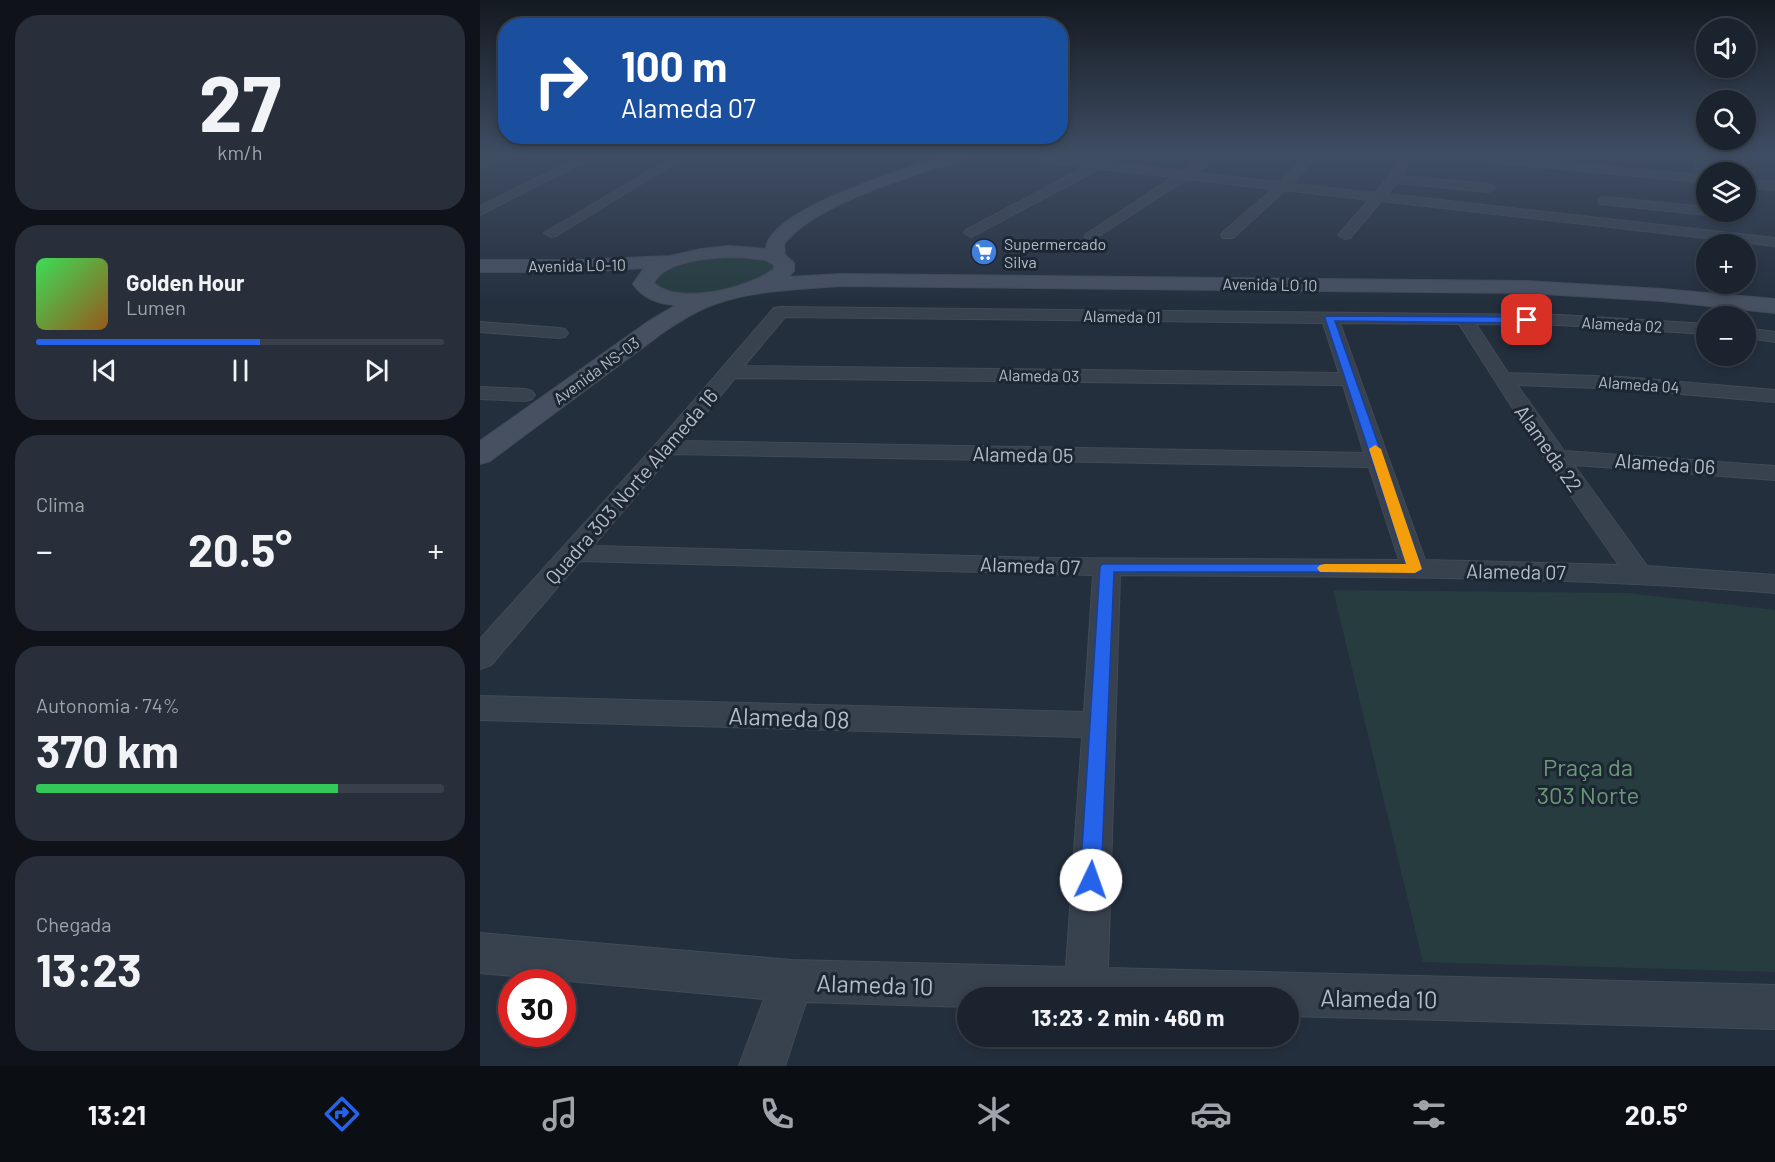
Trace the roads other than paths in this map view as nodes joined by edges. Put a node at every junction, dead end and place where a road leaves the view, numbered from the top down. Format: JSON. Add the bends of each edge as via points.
{"nodes":[{"id":1,"x":494,"y":204,"type":"edge"},
{"id":2,"x":600,"y":204,"type":"edge"},
{"id":3,"x":807,"y":204,"type":"edge"},
{"id":4,"x":829,"y":204,"type":"edge"},
{"id":5,"x":1025,"y":204,"type":"edge"},
{"id":6,"x":1142,"y":204,"type":"edge"},
{"id":7,"x":1263,"y":204,"type":"edge"},
{"id":8,"x":1372,"y":204,"type":"edge"},
{"id":9,"x":1442,"y":204,"type":"edge"},
{"id":10,"x":1484,"y":204,"type":"edge"},
{"id":11,"x":1602,"y":204,"type":"edge"},
{"id":12,"x":1679,"y":204,"type":"edge"},
{"id":13,"x":1482,"y":208,"type":"junction"},
{"id":14,"x":1696,"y":208,"type":"edge"},
{"id":15,"x":480,"y":211,"type":"edge"},
{"id":16,"x":1601,"y":221,"type":"junction"},
{"id":17,"x":551,"y":233,"type":"dead end"},
{"id":18,"x":971,"y":233,"type":"dead end"},
{"id":19,"x":1711,"y":234,"type":"edge"},
{"id":20,"x":1228,"y":235,"type":"dead end"},
{"id":21,"x":1345,"y":235,"type":"dead end"},
{"id":22,"x":1091,"y":237,"type":"dead end"},
{"id":23,"x":1756,"y":240,"type":"edge"},
{"id":24,"x":1775,"y":242,"type":"edge"},
{"id":25,"x":706,"y":253,"type":"junction"},
{"id":26,"x":780,"y":259,"type":"junction"},
{"id":27,"x":674,"y":261,"type":"junction"},
{"id":28,"x":480,"y":266,"type":"edge"},
{"id":29,"x":480,"y":276,"type":"edge"},
{"id":30,"x":765,"y":285,"type":"junction"},
{"id":31,"x":648,"y":289,"type":"junction"},
{"id":32,"x":720,"y":296,"type":"junction"},
{"id":33,"x":1775,"y":296,"type":"edge"},
{"id":34,"x":1775,"y":306,"type":"edge"},
{"id":35,"x":780,"y":312,"type":"joint"},
{"id":36,"x":1330,"y":318,"type":"junction"},
{"id":37,"x":1465,"y":320,"type":"junction"},
{"id":38,"x":480,"y":327,"type":"edge"},
{"id":39,"x":1696,"y":328,"type":"edge"},
{"id":40,"x":559,"y":333,"type":"dead end"},
{"id":41,"x":1756,"y":334,"type":"edge"},
{"id":42,"x":1775,"y":336,"type":"edge"},
{"id":43,"x":729,"y":372,"type":"junction"},
{"id":44,"x":1349,"y":379,"type":"junction"},
{"id":45,"x":1502,"y":379,"type":"junction"},
{"id":46,"x":480,"y":393,"type":"edge"},
{"id":47,"x":525,"y":396,"type":"junction"},
{"id":48,"x":1775,"y":396,"type":"edge"},
{"id":49,"x":480,"y":427,"type":"edge"},
{"id":50,"x":666,"y":447,"type":"junction"},
{"id":51,"x":480,"y":455,"type":"edge"},
{"id":52,"x":1555,"y":457,"type":"junction"},
{"id":53,"x":1379,"y":460,"type":"junction"},
{"id":54,"x":1775,"y":473,"type":"edge"},
{"id":55,"x":574,"y":553,"type":"junction"},
{"id":56,"x":1107,"y":567,"type":"junction"},
{"id":57,"x":1415,"y":569,"type":"junction"},
{"id":58,"x":1638,"y":573,"type":"junction"},
{"id":59,"x":1775,"y":584,"type":"edge"},
{"id":60,"x":480,"y":658,"type":"edge"},
{"id":61,"x":480,"y":708,"type":"edge"},
{"id":62,"x":1098,"y":725,"type":"junction"},
{"id":63,"x":480,"y":953,"type":"edge"},
{"id":64,"x":792,"y":981,"type":"junction"},
{"id":65,"x":988,"y":987,"type":"edge"},
{"id":66,"x":1086,"y":987,"type":"edge"},
{"id":67,"x":1299,"y":995,"type":"edge"},
{"id":68,"x":1775,"y":1007,"type":"edge"},
{"id":69,"x":762,"y":1066,"type":"edge"}],
"edges":[{"from":1,"to":15,"type":"street"},
{"from":2,"to":17,"type":"street"},
{"from":3,"to":25,"type":"street","via":[[735,245]]},
{"from":4,"to":26,"type":"street","via":[[780,237],[775,244]]},
{"from":5,"to":18,"type":"street"},
{"from":6,"to":22,"type":"street"},
{"from":7,"to":20,"type":"street"},
{"from":8,"to":21,"type":"street"},
{"from":9,"to":13,"type":"street"},
{"from":10,"to":13,"type":"street"},
{"from":11,"to":16,"type":"street"},
{"from":12,"to":14,"type":"street"},
{"from":13,"to":16,"type":"street"},
{"from":16,"to":19,"type":"street"},
{"from":23,"to":24,"type":"street"},
{"from":25,"to":26,"type":"street","name":"Avenida LO 10","via":[[746,251]]},
{"from":25,"to":27,"type":"street"},
{"from":26,"to":30,"type":"street","via":[[786,267]]},
{"from":26,"to":33,"type":"street","name":"Avenida LO 10","via":[[845,269],[1518,277]]},
{"from":27,"to":28,"type":"street","name":"Avenida LO-10","via":[[599,266]]},
{"from":27,"to":31,"type":"street","name":"Avenida NS-03","via":[[645,277]]},
{"from":29,"to":31,"type":"street","name":"Avenida LO-10","via":[[617,279]]},
{"from":30,"to":32,"type":"street","name":"Avenida LO 10"},
{"from":30,"to":34,"type":"street","name":"Avenida LO 10","via":[[853,280],[1516,287],[1640,293]]},
{"from":31,"to":32,"type":"street","name":"Avenida LO-10","via":[[683,298]]},
{"from":31,"to":47,"type":"street","name":"Avenida NS-03","via":[[641,314]]},
{"from":32,"to":51,"type":"street","name":"Avenida NS-03","via":[[687,308],[657,326]]},
{"from":35,"to":36,"type":"street","name":"Alameda 01"},
{"from":35,"to":43,"type":"street","name":"Quadra 303 Norte Alameda 16"},
{"from":36,"to":37,"type":"street","name":"Alameda 01"},
{"from":36,"to":44,"type":"street"},
{"from":37,"to":39,"type":"street","name":"Alameda 02"},
{"from":37,"to":45,"type":"street","name":"Alameda 22"},
{"from":38,"to":40,"type":"street"},
{"from":41,"to":42,"type":"street"},
{"from":43,"to":44,"type":"street","name":"Alameda 03"},
{"from":43,"to":50,"type":"street","name":"Quadra 303 Norte Alameda 16"},
{"from":44,"to":53,"type":"street"},
{"from":45,"to":48,"type":"street","name":"Alameda 04","via":[[1622,383]]},
{"from":45,"to":52,"type":"street","name":"Alameda 22"},
{"from":46,"to":47,"type":"street"},
{"from":47,"to":49,"type":"street","name":"Avenida NS-03"},
{"from":50,"to":53,"type":"street","name":"Alameda 05"},
{"from":50,"to":55,"type":"street","name":"Quadra 303 Norte Alameda 16"},
{"from":52,"to":54,"type":"street","name":"Alameda 06"},
{"from":52,"to":58,"type":"street","name":"Alameda 22"},
{"from":53,"to":57,"type":"street"},
{"from":55,"to":56,"type":"street","name":"Alameda 07"},
{"from":55,"to":60,"type":"street","name":"Quadra 303 Norte Alameda 16"},
{"from":56,"to":57,"type":"street","name":"Alameda 07"},
{"from":56,"to":62,"type":"street"},
{"from":57,"to":58,"type":"street","name":"Alameda 07"},
{"from":58,"to":59,"type":"street","name":"Alameda 07"},
{"from":61,"to":62,"type":"street","name":"Alameda 08"},
{"from":62,"to":66,"type":"street"},
{"from":63,"to":64,"type":"street","name":"Alameda 10"},
{"from":64,"to":65,"type":"street","name":"Alameda 10"},
{"from":64,"to":69,"type":"street"},
{"from":67,"to":68,"type":"street","name":"Alameda 10"}]}
